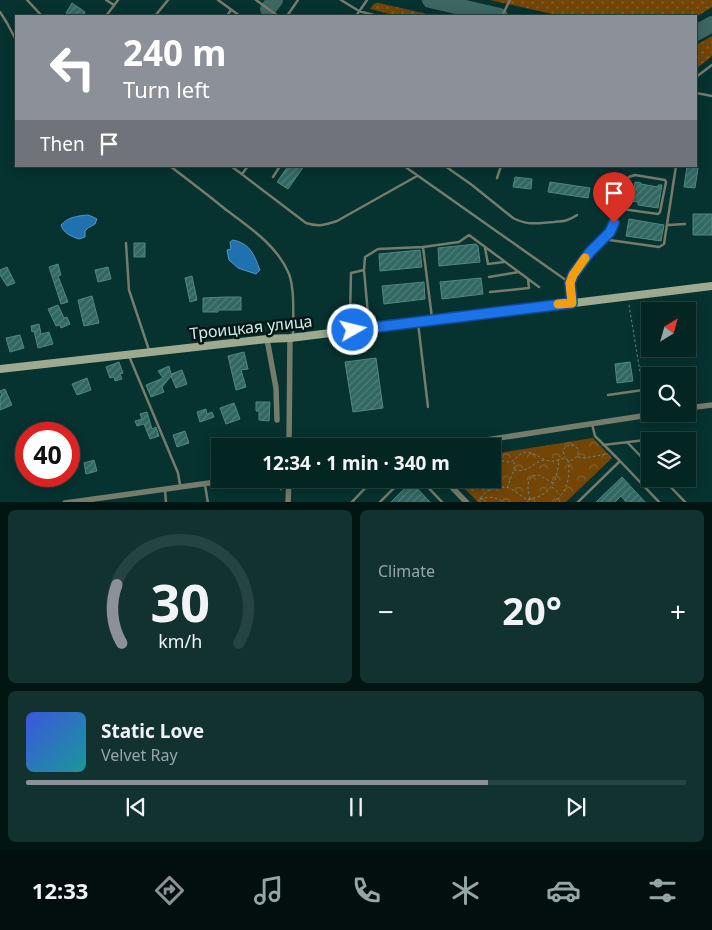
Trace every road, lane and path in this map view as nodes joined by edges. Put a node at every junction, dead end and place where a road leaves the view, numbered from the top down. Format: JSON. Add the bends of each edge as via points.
{"nodes":[{"id":1,"x":27,"y":0,"type":"edge"},
{"id":2,"x":106,"y":0,"type":"edge"},
{"id":3,"x":118,"y":0,"type":"edge"},
{"id":4,"x":168,"y":0,"type":"edge"},
{"id":5,"x":218,"y":0,"type":"edge"},
{"id":6,"x":256,"y":0,"type":"edge"},
{"id":7,"x":298,"y":0,"type":"edge"},
{"id":8,"x":341,"y":0,"type":"edge"},
{"id":9,"x":367,"y":0,"type":"edge"},
{"id":10,"x":510,"y":0,"type":"edge"},
{"id":11,"x":114,"y":5,"type":"junction"},
{"id":12,"x":231,"y":10,"type":"junction"},
{"id":13,"x":359,"y":11,"type":"junction"},
{"id":14,"x":0,"y":12,"type":"edge"},
{"id":15,"x":41,"y":15,"type":"edge"},
{"id":16,"x":107,"y":15,"type":"edge"},
{"id":17,"x":156,"y":15,"type":"edge"},
{"id":18,"x":228,"y":15,"type":"edge"},
{"id":19,"x":238,"y":15,"type":"edge"},
{"id":20,"x":277,"y":15,"type":"edge"},
{"id":21,"x":288,"y":15,"type":"edge"},
{"id":22,"x":357,"y":15,"type":"edge"},
{"id":23,"x":373,"y":15,"type":"edge"},
{"id":24,"x":502,"y":15,"type":"edge"},
{"id":25,"x":15,"y":38,"type":"edge"},
{"id":26,"x":712,"y":66,"type":"edge"},
{"id":27,"x":697,"y":76,"type":"edge"},
{"id":28,"x":697,"y":93,"type":"edge"},
{"id":29,"x":712,"y":96,"type":"edge"},
{"id":30,"x":171,"y":167,"type":"edge"},
{"id":31,"x":232,"y":167,"type":"edge"},
{"id":32,"x":247,"y":167,"type":"edge"},
{"id":33,"x":279,"y":167,"type":"edge"},
{"id":34,"x":405,"y":167,"type":"edge"},
{"id":35,"x":446,"y":167,"type":"edge"},
{"id":36,"x":501,"y":167,"type":"edge"},
{"id":37,"x":676,"y":167,"type":"edge"},
{"id":38,"x":242,"y":174,"type":"junction"},
{"id":39,"x":417,"y":176,"type":"junction"},
{"id":40,"x":273,"y":177,"type":"dead end"},
{"id":41,"x":497,"y":178,"type":"dead end"},
{"id":42,"x":615,"y":208,"type":"junction"},
{"id":43,"x":577,"y":215,"type":"dead end"},
{"id":44,"x":685,"y":224,"type":"dead end"},
{"id":45,"x":668,"y":225,"type":"junction"},
{"id":46,"x":602,"y":239,"type":"junction"},
{"id":47,"x":126,"y":243,"type":"dead end"},
{"id":48,"x":484,"y":246,"type":"junction"},
{"id":49,"x":423,"y":247,"type":"junction"},
{"id":50,"x":505,"y":262,"type":"junction"},
{"id":51,"x":364,"y":270,"type":"junction"},
{"id":52,"x":519,"y":272,"type":"junction"},
{"id":53,"x":488,"y":277,"type":"dead end"},
{"id":54,"x":528,"y":279,"type":"junction"},
{"id":55,"x":570,"y":283,"type":"junction"},
{"id":56,"x":712,"y":286,"type":"edge"},
{"id":57,"x":539,"y":287,"type":"dead end"},
{"id":58,"x":490,"y":292,"type":"dead end"},
{"id":59,"x":572,"y":303,"type":"junction"},
{"id":60,"x":629,"y":304,"type":"dead end"},
{"id":61,"x":350,"y":315,"type":"dead end"},
{"id":62,"x":432,"y":320,"type":"junction"},
{"id":63,"x":418,"y":322,"type":"junction"},
{"id":64,"x":369,"y":328,"type":"junction"},
{"id":65,"x":292,"y":338,"type":"junction"},
{"id":66,"x":267,"y":339,"type":"junction"},
{"id":67,"x":150,"y":352,"type":"junction"},
{"id":68,"x":128,"y":354,"type":"junction"},
{"id":69,"x":0,"y":369,"type":"edge"},
{"id":70,"x":641,"y":378,"type":"edge"},
{"id":71,"x":641,"y":390,"type":"edge"},
{"id":72,"x":608,"y":395,"type":"dead end"},
{"id":73,"x":712,"y":405,"type":"edge"},
{"id":74,"x":428,"y":407,"type":"dead end"},
{"id":75,"x":696,"y":407,"type":"edge"},
{"id":76,"x":641,"y":416,"type":"edge"},
{"id":77,"x":277,"y":420,"type":"dead end"},
{"id":78,"x":592,"y":424,"type":"junction"},
{"id":79,"x":289,"y":438,"type":"edge"},
{"id":80,"x":500,"y":438,"type":"edge"},
{"id":81,"x":641,"y":440,"type":"edge"},
{"id":82,"x":627,"y":442,"type":"junction"},
{"id":83,"x":603,"y":444,"type":"junction"},
{"id":84,"x":612,"y":454,"type":"junction"},
{"id":85,"x":578,"y":456,"type":"junction"},
{"id":86,"x":641,"y":457,"type":"edge"},
{"id":87,"x":565,"y":458,"type":"junction"},
{"id":88,"x":560,"y":459,"type":"junction"},
{"id":89,"x":501,"y":460,"type":"edge"},
{"id":90,"x":514,"y":460,"type":"junction"},
{"id":91,"x":544,"y":460,"type":"junction"},
{"id":92,"x":568,"y":460,"type":"junction"},
{"id":93,"x":620,"y":462,"type":"junction"},
{"id":94,"x":514,"y":470,"type":"junction"},
{"id":95,"x":211,"y":482,"type":"edge"},
{"id":96,"x":205,"y":483,"type":"junction"},
{"id":97,"x":554,"y":483,"type":"junction"},
{"id":98,"x":180,"y":486,"type":"junction"},
{"id":99,"x":551,"y":487,"type":"junction"},
{"id":100,"x":671,"y":487,"type":"edge"},
{"id":101,"x":275,"y":488,"type":"dead end"},
{"id":102,"x":289,"y":488,"type":"edge"},
{"id":103,"x":365,"y":488,"type":"edge"},
{"id":104,"x":393,"y":488,"type":"edge"},
{"id":105,"x":429,"y":488,"type":"edge"},
{"id":106,"x":453,"y":488,"type":"edge"},
{"id":107,"x":483,"y":488,"type":"edge"},
{"id":108,"x":507,"y":488,"type":"junction"},
{"id":109,"x":164,"y":489,"type":"junction"},
{"id":110,"x":485,"y":492,"type":"junction"},
{"id":111,"x":284,"y":494,"type":"dead end"},
{"id":112,"x":561,"y":495,"type":"junction"},
{"id":113,"x":480,"y":499,"type":"junction"},
{"id":114,"x":530,"y":499,"type":"junction"},
{"id":115,"x":526,"y":501,"type":"edge"},
{"id":116,"x":65,"y":502,"type":"edge"},
{"id":117,"x":166,"y":502,"type":"edge"},
{"id":118,"x":208,"y":502,"type":"edge"},
{"id":119,"x":288,"y":502,"type":"edge"},
{"id":120,"x":351,"y":502,"type":"edge"},
{"id":121,"x":378,"y":502,"type":"edge"},
{"id":122,"x":443,"y":502,"type":"edge"},
{"id":123,"x":467,"y":502,"type":"edge"},
{"id":124,"x":480,"y":502,"type":"edge"},
{"id":125,"x":505,"y":502,"type":"edge"},
{"id":126,"x":554,"y":502,"type":"edge"},
{"id":127,"x":578,"y":502,"type":"edge"},
{"id":128,"x":660,"y":502,"type":"edge"},
{"id":129,"x":686,"y":502,"type":"edge"}],
"edges":[{"from":1,"to":15,"type":"lane"},
{"from":2,"to":11,"type":"lane"},
{"from":3,"to":11,"type":"lane"},
{"from":4,"to":17,"type":"lane"},
{"from":5,"to":12,"type":"lane"},
{"from":6,"to":20,"type":"lane"},
{"from":7,"to":21,"type":"lane"},
{"from":8,"to":13,"type":"lane"},
{"from":9,"to":13,"type":"lane"},
{"from":10,"to":24,"type":"lane"},
{"from":11,"to":16,"type":"lane"},
{"from":12,"to":18,"type":"lane"},
{"from":12,"to":19,"type":"lane"},
{"from":13,"to":22,"type":"lane"},
{"from":13,"to":23,"type":"lane"},
{"from":14,"to":25,"type":"lane"},
{"from":26,"to":27,"type":"lane"},
{"from":28,"to":29,"type":"lane"},
{"from":30,"to":65,"type":"lane","via":[[247,225],[280,258],[290,276]]},
{"from":31,"to":38,"type":"lane"},
{"from":32,"to":38,"type":"lane"},
{"from":33,"to":40,"type":"lane"},
{"from":34,"to":39,"type":"lane"},
{"from":35,"to":43,"type":"lane","via":[[520,222],[569,221]]},
{"from":36,"to":41,"type":"lane"},
{"from":37,"to":45,"type":"lane"},
{"from":38,"to":39,"type":"lane","via":[[306,223],[316,226],[337,221]]},
{"from":39,"to":55,"type":"lane"},
{"from":42,"to":42,"type":"lane","via":[[658,214],[665,180],[629,177],[621,184]]},
{"from":42,"to":46,"type":"lane","via":[[614,223]]},
{"from":44,"to":45,"type":"lane"},
{"from":45,"to":46,"type":"lane","via":[[662,247]]},
{"from":46,"to":55,"type":"lane","via":[[577,269]]},
{"from":47,"to":67,"type":"lane","via":[[129,290]]},
{"from":48,"to":49,"type":"lane","via":[[469,235],[459,242]]},
{"from":48,"to":50,"type":"lane"},
{"from":48,"to":50,"type":"lane","via":[[488,264]]},
{"from":49,"to":51,"type":"lane","via":[[378,249],[365,257]]},
{"from":49,"to":62,"type":"lane"},
{"from":50,"to":52,"type":"lane"},
{"from":51,"to":61,"type":"lane","via":[[351,273]]},
{"from":51,"to":64,"type":"lane"},
{"from":52,"to":53,"type":"lane"},
{"from":52,"to":54,"type":"lane"},
{"from":54,"to":57,"type":"lane"},
{"from":54,"to":58,"type":"lane","via":[[529,288]]},
{"from":55,"to":59,"type":"lane"},
{"from":56,"to":59,"type":"street","name":"Троицкая улица"},
{"from":59,"to":62,"type":"street","name":"Троицкая улица"},
{"from":60,"to":70,"type":"path"},
{"from":62,"to":63,"type":"street","name":"Троицкая улица"},
{"from":63,"to":64,"type":"street","name":"Троицкая улица"},
{"from":63,"to":74,"type":"lane"},
{"from":64,"to":65,"type":"street","name":"Троицкая улица"},
{"from":65,"to":66,"type":"street","name":"Троицкая улица"},
{"from":65,"to":79,"type":"street"},
{"from":66,"to":67,"type":"street","name":"Троицкая улица"},
{"from":66,"to":77,"type":"street","via":[[276,388]]},
{"from":67,"to":68,"type":"street","name":"Троицкая улица"},
{"from":68,"to":69,"type":"street","name":"Троицкая улица"},
{"from":68,"to":98,"type":"lane","via":[[178,474]]},
{"from":71,"to":72,"type":"lane"},
{"from":73,"to":75,"type":"street"},
{"from":76,"to":78,"type":"street"},
{"from":78,"to":80,"type":"street"},
{"from":78,"to":83,"type":"lane","via":[[595,436]]},
{"from":81,"to":82,"type":"lane"},
{"from":82,"to":83,"type":"lane"},
{"from":82,"to":86,"type":"lane"},
{"from":83,"to":84,"type":"lane"},
{"from":84,"to":85,"type":"path"},
{"from":84,"to":93,"type":"lane"},
{"from":85,"to":87,"type":"path","via":[[578,449],[572,444],[563,450]]},
{"from":85,"to":92,"type":"path"},
{"from":87,"to":88,"type":"path"},
{"from":87,"to":92,"type":"path"},
{"from":88,"to":91,"type":"path"},
{"from":88,"to":97,"type":"path"},
{"from":89,"to":90,"type":"path"},
{"from":90,"to":91,"type":"path","via":[[526,452]]},
{"from":90,"to":94,"type":"path"},
{"from":91,"to":94,"type":"path","via":[[524,471]]},
{"from":92,"to":112,"type":"path","via":[[568,483]]},
{"from":93,"to":127,"type":"lane"},
{"from":93,"to":128,"type":"lane"},
{"from":94,"to":108,"type":"path"},
{"from":95,"to":96,"type":"street"},
{"from":96,"to":98,"type":"street"},
{"from":96,"to":118,"type":"lane"},
{"from":97,"to":99,"type":"path"},
{"from":97,"to":114,"type":"path","via":[[539,475],[532,476],[528,485]]},
{"from":98,"to":109,"type":"street"},
{"from":99,"to":112,"type":"path"},
{"from":99,"to":114,"type":"path"},
{"from":100,"to":129,"type":"lane"},
{"from":101,"to":111,"type":"path"},
{"from":102,"to":119,"type":"street"},
{"from":103,"to":120,"type":"lane"},
{"from":104,"to":121,"type":"lane"},
{"from":105,"to":122,"type":"lane"},
{"from":106,"to":123,"type":"street"},
{"from":107,"to":110,"type":"path"},
{"from":108,"to":110,"type":"path"},
{"from":108,"to":115,"type":"path"},
{"from":109,"to":116,"type":"street"},
{"from":109,"to":117,"type":"lane"},
{"from":110,"to":113,"type":"path"},
{"from":112,"to":126,"type":"path"},
{"from":113,"to":124,"type":"path"},
{"from":113,"to":125,"type":"path","via":[[493,497]]},
{"from":114,"to":115,"type":"path"}]}
